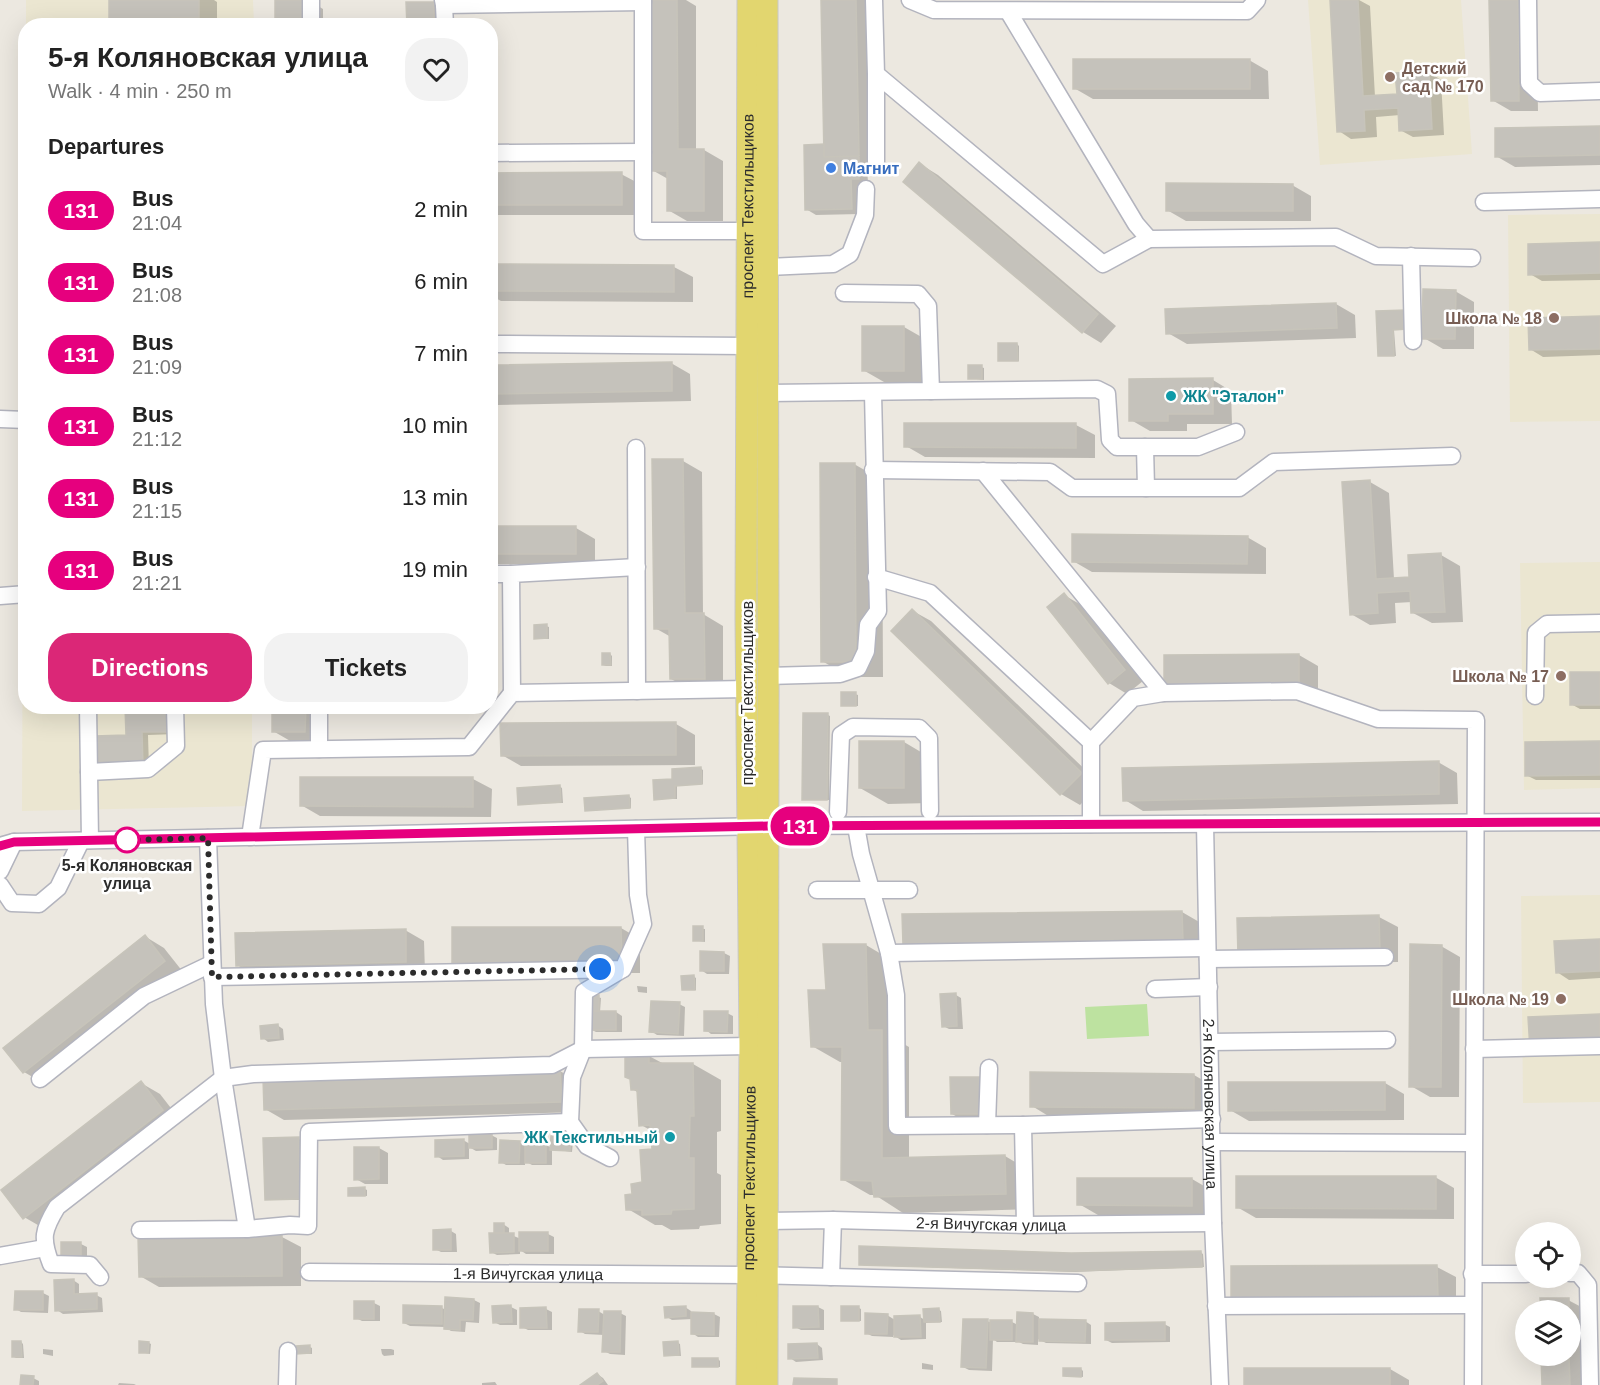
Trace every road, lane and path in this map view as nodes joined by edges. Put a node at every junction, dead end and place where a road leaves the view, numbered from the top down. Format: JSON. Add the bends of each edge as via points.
{"nodes":[{"id":1,"x":311,"y":0,"type":"edge"},
{"id":2,"x":748,"y":0,"type":"edge"},
{"id":3,"x":767,"y":0,"type":"edge"},
{"id":4,"x":874,"y":0,"type":"edge"},
{"id":5,"x":910,"y":0,"type":"edge"},
{"id":6,"x":1257,"y":0,"type":"edge"},
{"id":7,"x":1528,"y":0,"type":"edge"},
{"id":8,"x":643,"y":1,"type":"edge"},
{"id":9,"x":444,"y":2,"type":"edge"},
{"id":10,"x":1008,"y":11,"type":"junction"},
{"id":11,"x":311,"y":18,"type":"edge"},
{"id":12,"x":445,"y":18,"type":"edge"},
{"id":13,"x":876,"y":74,"type":"junction"},
{"id":14,"x":1600,"y":91,"type":"edge"},
{"id":15,"x":643,"y":152,"type":"junction"},
{"id":16,"x":498,"y":153,"type":"edge"},
{"id":17,"x":876,"y":162,"type":"dead end"},
{"id":18,"x":866,"y":189,"type":"dead end"},
{"id":19,"x":1600,"y":199,"type":"edge"},
{"id":20,"x":1484,"y":202,"type":"dead end"},
{"id":21,"x":747,"y":231,"type":"junction"},
{"id":22,"x":1149,"y":238,"type":"junction"},
{"id":23,"x":1411,"y":256,"type":"junction"},
{"id":24,"x":1472,"y":258,"type":"dead end"},
{"id":25,"x":768,"y":267,"type":"junction"},
{"id":26,"x":844,"y":293,"type":"dead end"},
{"id":27,"x":1413,"y":341,"type":"dead end"},
{"id":28,"x":498,"y":344,"type":"edge"},
{"id":29,"x":747,"y":346,"type":"junction"},
{"id":30,"x":931,"y":391,"type":"junction"},
{"id":31,"x":768,"y":393,"type":"junction"},
{"id":32,"x":873,"y":393,"type":"junction"},
{"id":33,"x":0,"y":420,"type":"edge"},
{"id":34,"x":18,"y":420,"type":"edge"},
{"id":35,"x":1236,"y":432,"type":"dead end"},
{"id":36,"x":1145,"y":447,"type":"junction"},
{"id":37,"x":636,"y":448,"type":"dead end"},
{"id":38,"x":1452,"y":456,"type":"dead end"},
{"id":39,"x":873,"y":470,"type":"junction"},
{"id":40,"x":983,"y":471,"type":"junction"},
{"id":41,"x":1146,"y":488,"type":"junction"},
{"id":42,"x":637,"y":567,"type":"junction"},
{"id":43,"x":498,"y":574,"type":"edge"},
{"id":44,"x":511,"y":574,"type":"junction"},
{"id":45,"x":876,"y":577,"type":"junction"},
{"id":46,"x":18,"y":595,"type":"edge"},
{"id":47,"x":0,"y":596,"type":"edge"},
{"id":48,"x":1600,"y":623,"type":"edge"},
{"id":49,"x":767,"y":676,"type":"junction"},
{"id":50,"x":747,"y":689,"type":"junction"},
{"id":51,"x":637,"y":691,"type":"junction"},
{"id":52,"x":512,"y":693,"type":"junction"},
{"id":53,"x":1163,"y":693,"type":"junction"},
{"id":54,"x":1535,"y":696,"type":"dead end"},
{"id":55,"x":498,"y":711,"type":"edge"},
{"id":56,"x":88,"y":714,"type":"edge"},
{"id":57,"x":175,"y":714,"type":"edge"},
{"id":58,"x":319,"y":714,"type":"edge"},
{"id":59,"x":495,"y":714,"type":"edge"},
{"id":60,"x":1091,"y":742,"type":"junction"},
{"id":61,"x":319,"y":749,"type":"junction"},
{"id":62,"x":89,"y":772,"type":"junction"},
{"id":63,"x":930,"y":811,"type":"dead end"},
{"id":64,"x":838,"y":812,"type":"dead end"},
{"id":65,"x":1600,"y":822,"type":"edge"},
{"id":66,"x":1475,"y":823,"type":"junction"},
{"id":67,"x":1091,"y":824,"type":"junction"},
{"id":68,"x":1206,"y":824,"type":"junction"},
{"id":69,"x":758,"y":826,"type":"junction"},
{"id":70,"x":856,"y":826,"type":"junction"},
{"id":71,"x":636,"y":829,"type":"junction"},
{"id":72,"x":0,"y":830,"type":"edge"},
{"id":73,"x":250,"y":837,"type":"junction"},
{"id":74,"x":208,"y":838,"type":"junction"},
{"id":75,"x":86,"y":841,"type":"junction"},
{"id":76,"x":7,"y":844,"type":"edge"},
{"id":77,"x":0,"y":871,"type":"edge"},
{"id":78,"x":0,"y":885,"type":"edge"},
{"id":79,"x":909,"y":890,"type":"dead end"},
{"id":80,"x":817,"y":891,"type":"dead end"},
{"id":81,"x":871,"y":892,"type":"junction"},
{"id":82,"x":889,"y":953,"type":"junction"},
{"id":83,"x":1207,"y":953,"type":"junction"},
{"id":84,"x":1385,"y":957,"type":"dead end"},
{"id":85,"x":623,"y":969,"type":"junction"},
{"id":86,"x":212,"y":970,"type":"junction"},
{"id":87,"x":1209,"y":987,"type":"junction"},
{"id":88,"x":1155,"y":989,"type":"dead end"},
{"id":89,"x":1387,"y":1040,"type":"dead end"},
{"id":90,"x":1210,"y":1042,"type":"junction"},
{"id":91,"x":750,"y":1046,"type":"junction"},
{"id":92,"x":1600,"y":1046,"type":"edge"},
{"id":93,"x":583,"y":1049,"type":"junction"},
{"id":94,"x":1474,"y":1049,"type":"junction"},
{"id":95,"x":988,"y":1068,"type":"dead end"},
{"id":96,"x":223,"y":1078,"type":"junction"},
{"id":97,"x":40,"y":1079,"type":"dead end"},
{"id":98,"x":1212,"y":1119,"type":"junction"},
{"id":99,"x":570,"y":1122,"type":"junction"},
{"id":100,"x":987,"y":1125,"type":"junction"},
{"id":101,"x":1023,"y":1125,"type":"junction"},
{"id":102,"x":1212,"y":1142,"type":"junction"},
{"id":103,"x":1473,"y":1143,"type":"junction"},
{"id":104,"x":610,"y":1158,"type":"dead end"},
{"id":105,"x":833,"y":1220,"type":"junction"},
{"id":106,"x":767,"y":1221,"type":"junction"},
{"id":107,"x":1213,"y":1223,"type":"junction"},
{"id":108,"x":1025,"y":1225,"type":"junction"},
{"id":109,"x":247,"y":1229,"type":"junction"},
{"id":110,"x":140,"y":1230,"type":"dead end"},
{"id":111,"x":45,"y":1248,"type":"junction"},
{"id":112,"x":0,"y":1256,"type":"edge"},
{"id":113,"x":309,"y":1272,"type":"dead end"},
{"id":114,"x":1472,"y":1274,"type":"junction"},
{"id":115,"x":1515,"y":1274,"type":"edge"},
{"id":116,"x":757,"y":1275,"type":"junction"},
{"id":117,"x":100,"y":1277,"type":"dead end"},
{"id":118,"x":831,"y":1277,"type":"junction"},
{"id":119,"x":1581,"y":1277,"type":"edge"},
{"id":120,"x":1078,"y":1283,"type":"dead end"},
{"id":121,"x":1472,"y":1305,"type":"junction"},
{"id":122,"x":1216,"y":1306,"type":"junction"},
{"id":123,"x":288,"y":1351,"type":"dead end"},
{"id":124,"x":287,"y":1385,"type":"edge"},
{"id":125,"x":747,"y":1385,"type":"edge"},
{"id":126,"x":766,"y":1385,"type":"edge"},
{"id":127,"x":1220,"y":1385,"type":"edge"},
{"id":128,"x":1473,"y":1385,"type":"edge"},
{"id":129,"x":1590,"y":1385,"type":"edge"}],
"edges":[{"from":1,"to":11,"type":"street"},
{"from":2,"to":21,"type":"main road","name":"проспект Текстильщиков"},
{"from":3,"to":25,"type":"main road","name":"проспект Текстильщиков"},
{"from":4,"to":13,"type":"street"},
{"from":5,"to":10,"type":"street","via":[[934,10]]},
{"from":6,"to":10,"type":"street","via":[[1247,11]]},
{"from":7,"to":14,"type":"street","via":[[1529,83],[1540,93]]},
{"from":8,"to":9,"type":"street"},
{"from":8,"to":15,"type":"street"},
{"from":9,"to":12,"type":"street"},
{"from":10,"to":22,"type":"street","via":[[1136,224]]},
{"from":13,"to":17,"type":"street"},
{"from":13,"to":22,"type":"street","via":[[1103,264]]},
{"from":15,"to":16,"type":"street"},
{"from":15,"to":21,"type":"street","via":[[643,231]]},
{"from":18,"to":25,"type":"street","via":[[865,215],[850,254],[833,264]]},
{"from":19,"to":20,"type":"street"},
{"from":21,"to":29,"type":"main road","name":"проспект Текстильщиков"},
{"from":22,"to":23,"type":"street","via":[[1336,237],[1376,256]]},
{"from":23,"to":24,"type":"street"},
{"from":23,"to":27,"type":"street"},
{"from":25,"to":31,"type":"main road","name":"проспект Текстильщиков"},
{"from":26,"to":30,"type":"street","via":[[918,294],[928,306]]},
{"from":28,"to":29,"type":"street"},
{"from":29,"to":50,"type":"main road","name":"проспект Текстильщиков"},
{"from":30,"to":32,"type":"street"},
{"from":30,"to":36,"type":"street","via":[[1097,389],[1107,394],[1110,440],[1117,447]]},
{"from":31,"to":32,"type":"street"},
{"from":31,"to":49,"type":"main road","name":"проспект Текстильщиков"},
{"from":32,"to":39,"type":"street"},
{"from":33,"to":34,"type":"street"},
{"from":35,"to":36,"type":"street","via":[[1197,447]]},
{"from":36,"to":41,"type":"street"},
{"from":37,"to":42,"type":"street"},
{"from":38,"to":41,"type":"street","via":[[1274,462],[1239,488]]},
{"from":39,"to":40,"type":"street"},
{"from":39,"to":45,"type":"street"},
{"from":40,"to":41,"type":"street","via":[[1050,472],[1072,488]]},
{"from":40,"to":53,"type":"street"},
{"from":42,"to":44,"type":"street"},
{"from":42,"to":51,"type":"street"},
{"from":43,"to":44,"type":"street"},
{"from":44,"to":52,"type":"street"},
{"from":45,"to":49,"type":"street","via":[[878,611],[868,625],[866,651],[858,668],[840,674]]},
{"from":45,"to":60,"type":"street","via":[[930,593]]},
{"from":46,"to":47,"type":"street"},
{"from":48,"to":54,"type":"street","via":[[1547,624],[1536,633]]},
{"from":49,"to":69,"type":"main road","name":"проспект Текстильщиков"},
{"from":50,"to":51,"type":"street"},
{"from":50,"to":69,"type":"main road","name":"проспект Текстильщиков"},
{"from":51,"to":52,"type":"street"},
{"from":52,"to":55,"type":"street"},
{"from":53,"to":60,"type":"street","via":[[1133,698]]},
{"from":53,"to":66,"type":"street","via":[[1297,691],[1378,719],[1476,720]]},
{"from":56,"to":62,"type":"street"},
{"from":57,"to":62,"type":"street","via":[[176,746],[148,769]]},
{"from":58,"to":61,"type":"street"},
{"from":59,"to":61,"type":"street","via":[[469,747]]},
{"from":60,"to":67,"type":"street"},
{"from":61,"to":73,"type":"street","via":[[263,750]]},
{"from":62,"to":75,"type":"street"},
{"from":63,"to":64,"type":"street","via":[[929,738],[919,728],[853,727],[842,735]]},
{"from":65,"to":66,"type":"street"},
{"from":66,"to":68,"type":"street"},
{"from":66,"to":94,"type":"street"},
{"from":67,"to":68,"type":"street"},
{"from":67,"to":70,"type":"street"},
{"from":68,"to":83,"type":"street","name":"2-я Коляновская улица"},
{"from":69,"to":70,"type":"street"},
{"from":69,"to":71,"type":"street"},
{"from":69,"to":91,"type":"main road","name":"проспект Текстильщиков"},
{"from":69,"to":106,"type":"main road","name":"проспект Текстильщиков","via":[[769,1046]]},
{"from":70,"to":81,"type":"street"},
{"from":71,"to":73,"type":"street"},
{"from":71,"to":85,"type":"street","via":[[643,924]]},
{"from":72,"to":76,"type":"street"},
{"from":73,"to":74,"type":"street"},
{"from":74,"to":75,"type":"street"},
{"from":74,"to":86,"type":"street"},
{"from":75,"to":76,"type":"street"},
{"from":75,"to":78,"type":"street","via":[[58,888],[39,904],[12,903]]},
{"from":76,"to":77,"type":"street"},
{"from":79,"to":81,"type":"street"},
{"from":80,"to":81,"type":"street"},
{"from":81,"to":82,"type":"street"},
{"from":82,"to":83,"type":"street"},
{"from":82,"to":100,"type":"street","via":[[896,995],[897,1126]]},
{"from":83,"to":84,"type":"street"},
{"from":83,"to":87,"type":"street","name":"2-я Коляновская улица"},
{"from":85,"to":86,"type":"street"},
{"from":85,"to":93,"type":"street","via":[[584,992]]},
{"from":86,"to":96,"type":"street"},
{"from":86,"to":97,"type":"street","via":[[144,996]]},
{"from":87,"to":88,"type":"street"},
{"from":87,"to":90,"type":"street","name":"2-я Коляновская улица"},
{"from":89,"to":90,"type":"street"},
{"from":90,"to":98,"type":"street","name":"2-я Коляновская улица"},
{"from":91,"to":93,"type":"street"},
{"from":91,"to":116,"type":"main road","name":"проспект Текстильщиков"},
{"from":92,"to":94,"type":"street"},
{"from":93,"to":96,"type":"street","via":[[552,1065]]},
{"from":93,"to":99,"type":"street","via":[[572,1077]]},
{"from":94,"to":103,"type":"street"},
{"from":95,"to":100,"type":"street"},
{"from":96,"to":109,"type":"street"},
{"from":96,"to":111,"type":"street","via":[[57,1207],[46,1225]]},
{"from":98,"to":101,"type":"street"},
{"from":98,"to":102,"type":"street","name":"2-я Коляновская улица"},
{"from":99,"to":104,"type":"street","via":[[587,1146]]},
{"from":99,"to":109,"type":"street","via":[[309,1132],[308,1226]]},
{"from":100,"to":101,"type":"street"},
{"from":101,"to":108,"type":"street"},
{"from":102,"to":103,"type":"street"},
{"from":102,"to":107,"type":"street","name":"2-я Коляновская улица"},
{"from":103,"to":114,"type":"street"},
{"from":105,"to":106,"type":"street","name":"2-я Вичугская улица"},
{"from":105,"to":108,"type":"street","name":"2-я Вичугская улица"},
{"from":105,"to":118,"type":"street"},
{"from":106,"to":116,"type":"main road","name":"проспект Текстильщиков"},
{"from":107,"to":108,"type":"street","name":"2-я Вичугская улица"},
{"from":107,"to":122,"type":"street","name":"2-я Коляновская улица"},
{"from":109,"to":110,"type":"street"},
{"from":111,"to":112,"type":"street"},
{"from":111,"to":117,"type":"street","via":[[51,1264],[90,1265]]},
{"from":113,"to":116,"type":"street","name":"1-я Вичугская улица"},
{"from":114,"to":115,"type":"street"},
{"from":114,"to":121,"type":"street"},
{"from":116,"to":118,"type":"street","name":"1-я Вичугская улица"},
{"from":116,"to":125,"type":"main road","name":"проспект Текстильщиков"},
{"from":116,"to":126,"type":"main road","name":"проспект Текстильщиков"},
{"from":118,"to":120,"type":"street","name":"1-я Вичугская улица"},
{"from":119,"to":129,"type":"street","via":[[1588,1285]]},
{"from":121,"to":122,"type":"street"},
{"from":121,"to":128,"type":"street"},
{"from":122,"to":127,"type":"street","name":"2-я Коляновская улица"},
{"from":123,"to":124,"type":"street"}]}
